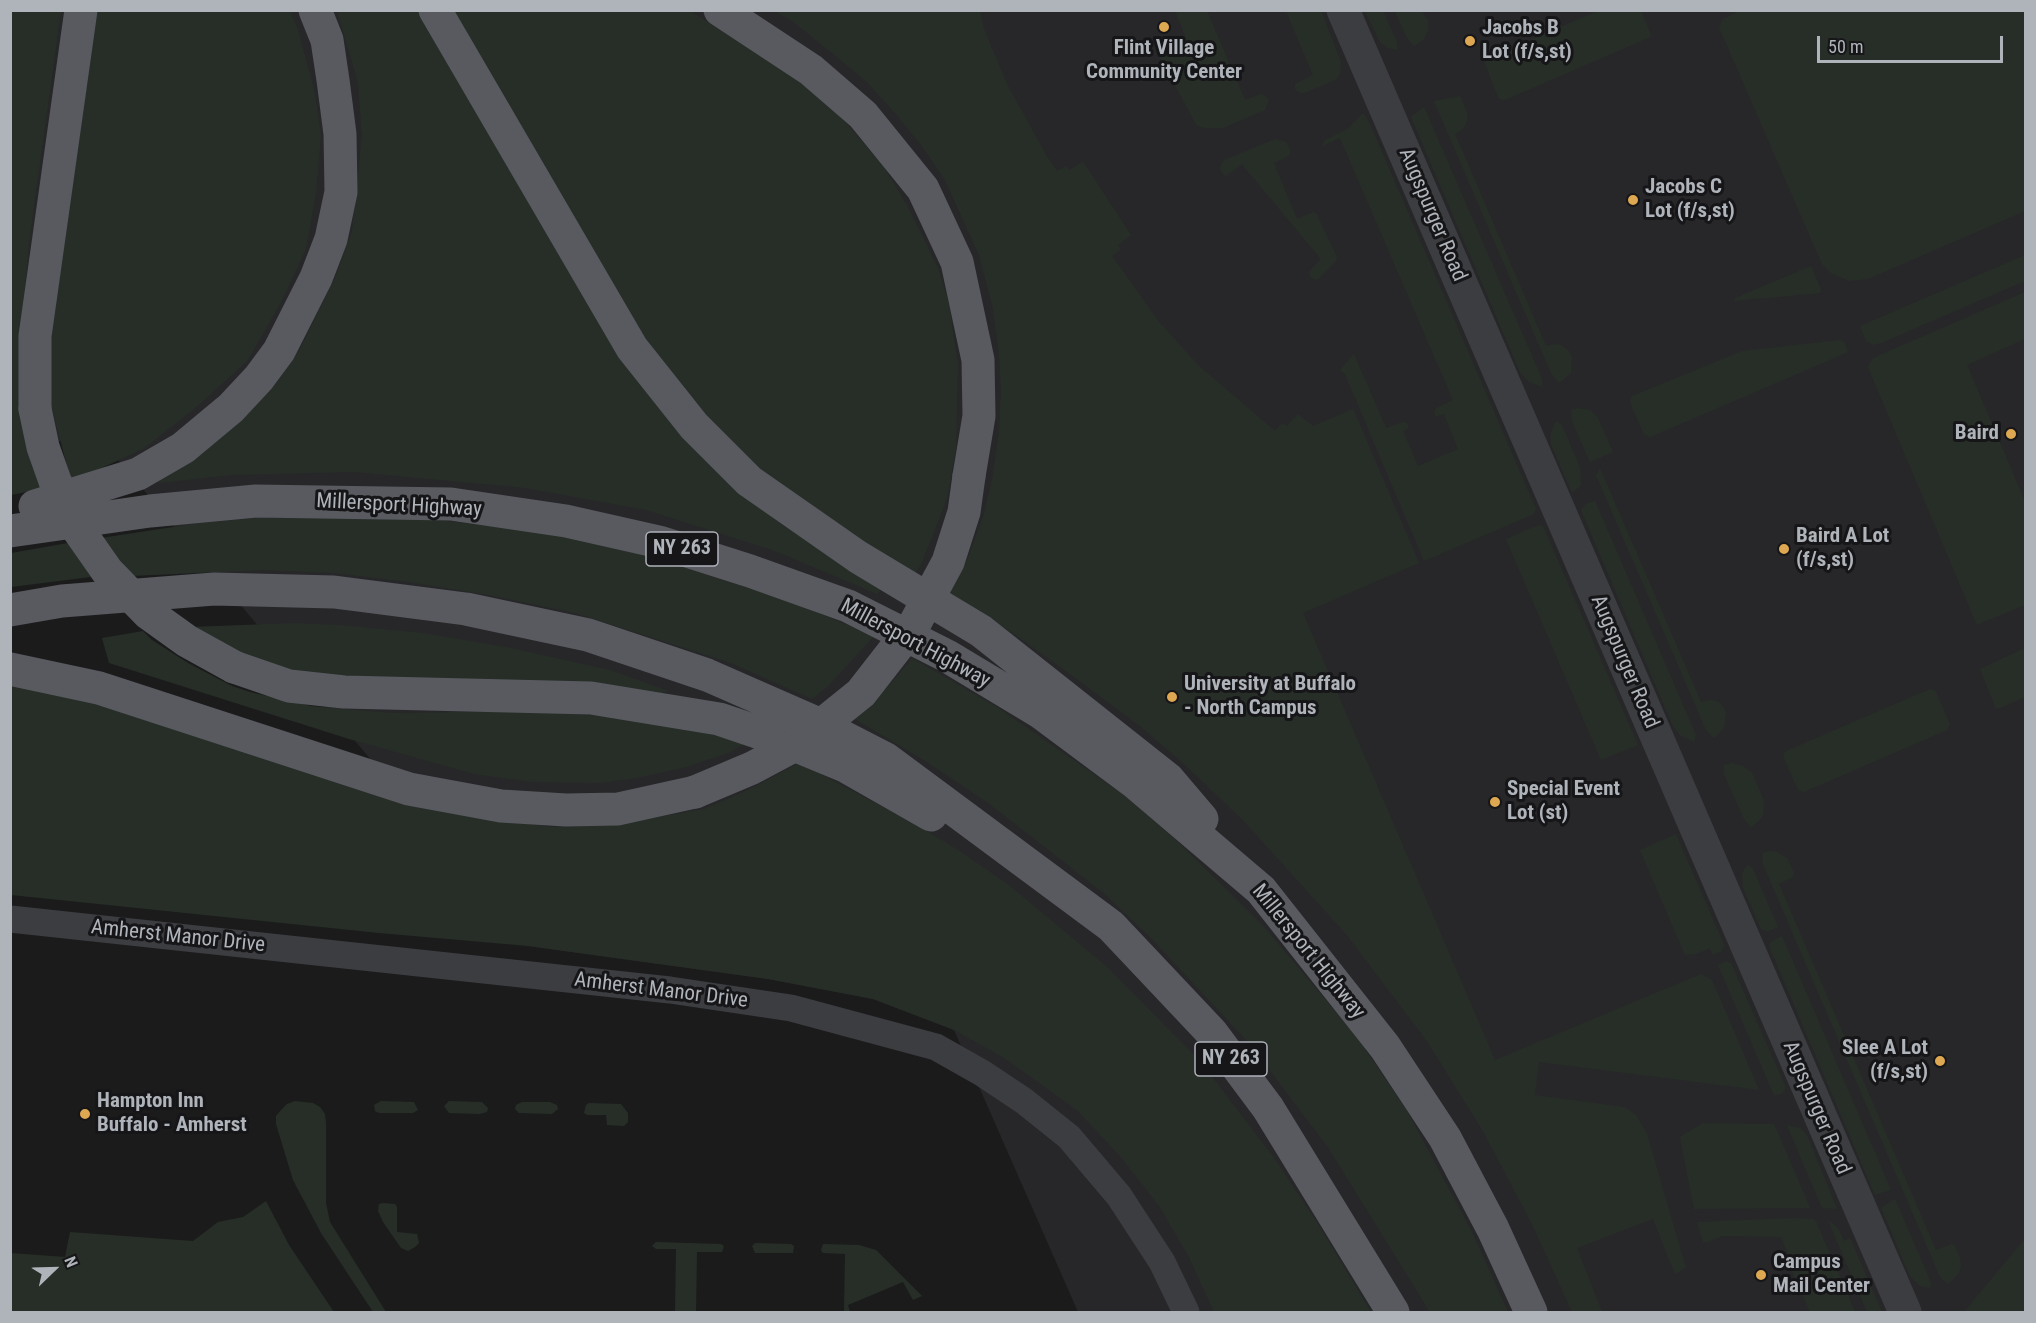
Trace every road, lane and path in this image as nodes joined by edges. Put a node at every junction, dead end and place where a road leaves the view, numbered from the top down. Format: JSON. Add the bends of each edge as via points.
{"nodes":[{"id":1,"x":81,"y":10,"type":"edge"},
{"id":2,"x":315,"y":10,"type":"edge"},
{"id":3,"x":435,"y":10,"type":"edge"},
{"id":4,"x":720,"y":10,"type":"edge"},
{"id":5,"x":1343,"y":10,"type":"edge"},
{"id":6,"x":10,"y":513,"type":"edge"},
{"id":7,"x":10,"y":531,"type":"edge"},
{"id":8,"x":10,"y":610,"type":"edge"},
{"id":9,"x":10,"y":669,"type":"edge"},
{"id":10,"x":1014,"y":854,"type":"junction"},
{"id":11,"x":1261,"y":890,"type":"junction"},
{"id":12,"x":10,"y":919,"type":"edge"},
{"id":13,"x":1186,"y":1312,"type":"edge"},
{"id":14,"x":1393,"y":1312,"type":"edge"},
{"id":15,"x":1531,"y":1312,"type":"edge"},
{"id":16,"x":1905,"y":1312,"type":"edge"}],
"edges":[{"from":1,"to":10,"type":"main road","bridge":true,"via":[[35,336],[35,409],[43,447],[77,528],[107,571],[148,613],[234,667],[289,686],[344,692],[591,698],[719,719],[845,766],[939,819]]},
{"from":2,"to":6,"type":"main road","via":[[330,60],[340,134],[341,192],[331,239],[316,278],[279,351],[231,408],[183,448],[138,474]]},
{"from":3,"to":11,"type":"main road","via":[[632,348],[694,426],[749,481],[858,557],[981,631],[1168,779]]},
{"from":4,"to":9,"type":"main road","bridge":true,"via":[[811,70],[863,115],[923,189],[957,262],[978,360],[979,416],[964,512],[948,562],[914,625],[861,693],[799,743],[695,792],[618,809],[566,810],[501,806],[409,789],[99,688]]},
{"from":5,"to":16,"type":"street","name":"Augspurger Road"},
{"from":7,"to":11,"type":"main road","name":"Millersport Highway","number":"NY 263","via":[[256,501],[362,501],[451,504],[566,521],[659,542],[848,606],[947,656],[1040,712],[1134,782]]},
{"from":8,"to":10,"type":"main road","number":"NY 263","via":[[62,601],[214,589],[334,592],[466,609],[588,635],[707,675],[886,759]]},
{"from":10,"to":14,"type":"main road","number":"NY 263","via":[[1111,926],[1212,1033],[1268,1108]]},
{"from":11,"to":15,"type":"main road","name":"Millersport Highway","number":"NY 263","via":[[1385,1047],[1445,1138]]},
{"from":12,"to":13,"type":"street","name":"Amherst Manor Drive","via":[[670,990],[791,1008],[936,1047],[1024,1101],[1069,1137],[1119,1196],[1162,1262]]}]}
